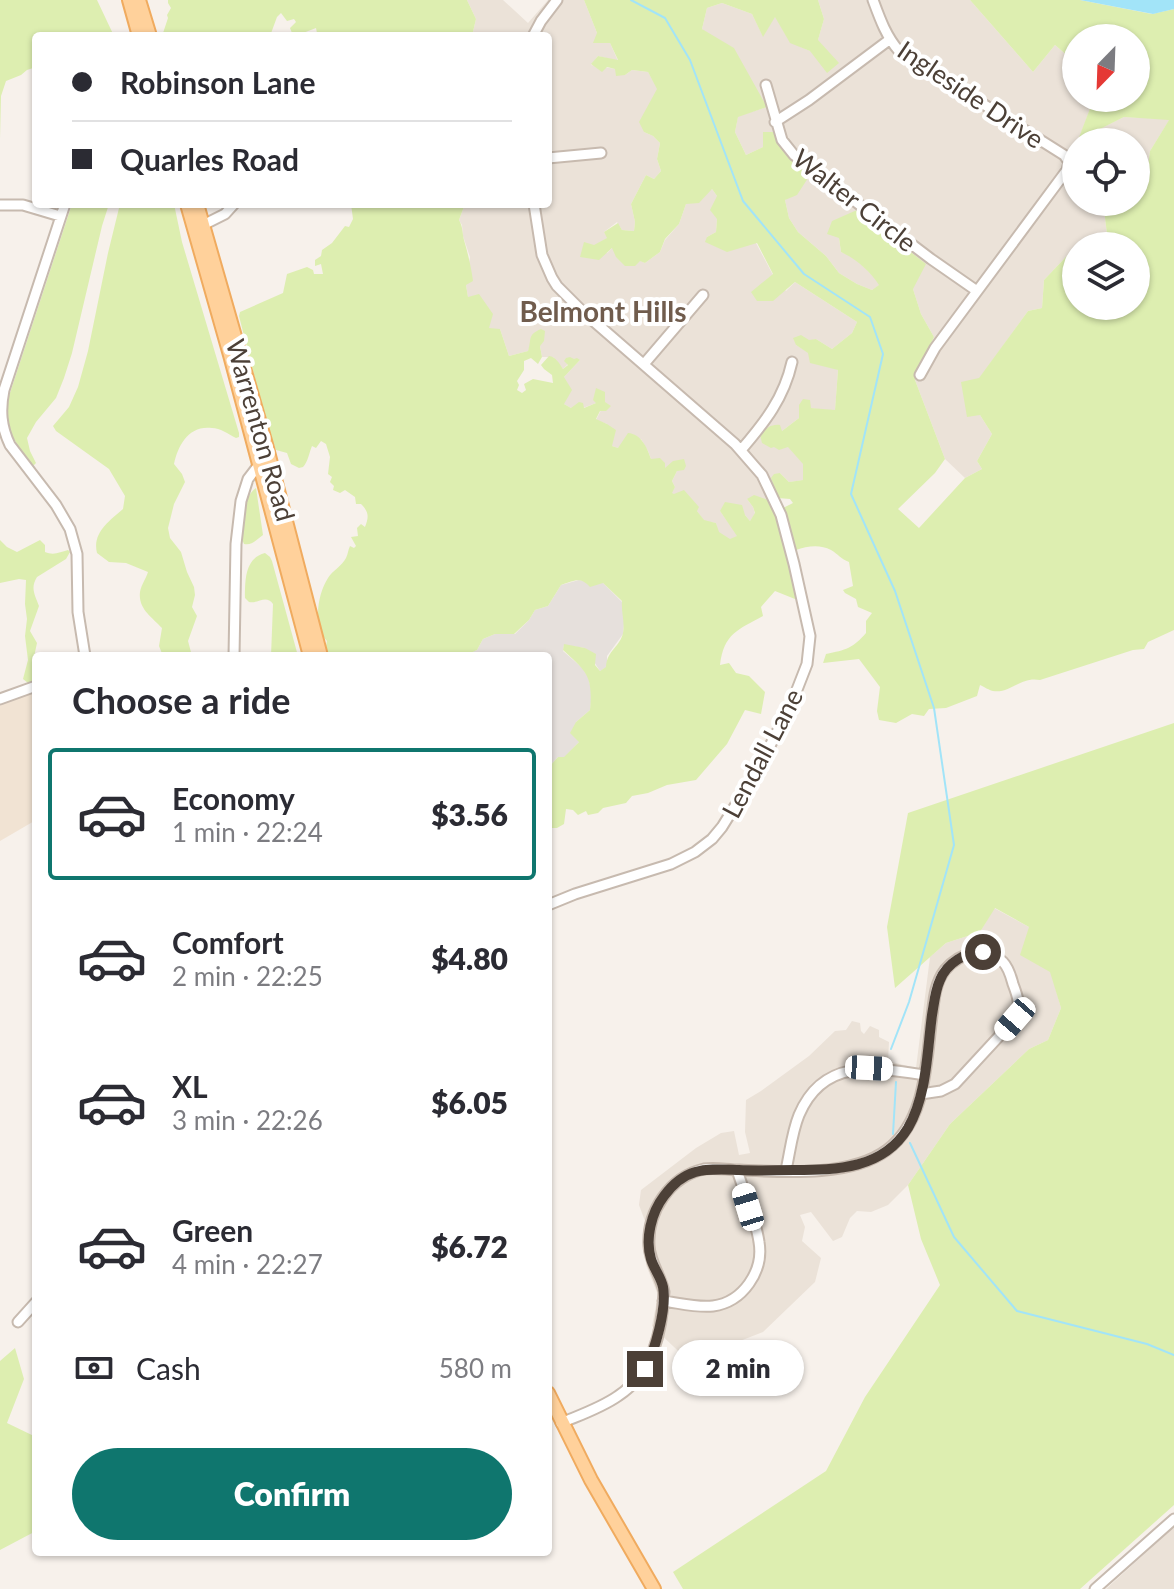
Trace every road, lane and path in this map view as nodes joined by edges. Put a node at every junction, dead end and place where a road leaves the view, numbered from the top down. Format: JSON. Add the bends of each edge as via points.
{"nodes":[{"id":1,"x":129,"y":0,"type":"edge"},
{"id":2,"x":557,"y":0,"type":"edge"},
{"id":3,"x":873,"y":0,"type":"edge"},
{"id":4,"x":142,"y":3,"type":"edge"},
{"id":5,"x":136,"y":32,"type":"edge"},
{"id":6,"x":149,"y":32,"type":"edge"},
{"id":7,"x":535,"y":32,"type":"edge"},
{"id":8,"x":889,"y":40,"type":"junction"},
{"id":9,"x":766,"y":85,"type":"dead end"},
{"id":10,"x":775,"y":122,"type":"junction"},
{"id":11,"x":601,"y":153,"type":"dead end"},
{"id":12,"x":552,"y":158,"type":"edge"},
{"id":13,"x":0,"y":205,"type":"edge"},
{"id":14,"x":32,"y":208,"type":"edge"},
{"id":15,"x":33,"y":208,"type":"edge"},
{"id":16,"x":63,"y":208,"type":"edge"},
{"id":17,"x":188,"y":208,"type":"edge"},
{"id":18,"x":198,"y":208,"type":"edge"},
{"id":19,"x":230,"y":208,"type":"edge"},
{"id":20,"x":535,"y":208,"type":"edge"},
{"id":21,"x":60,"y":216,"type":"junction"},
{"id":22,"x":203,"y":225,"type":"junction"},
{"id":23,"x":977,"y":291,"type":"junction"},
{"id":24,"x":703,"y":295,"type":"dead end"},
{"id":25,"x":792,"y":362,"type":"dead end"},
{"id":26,"x":644,"y":364,"type":"junction"},
{"id":27,"x":920,"y":375,"type":"dead end"},
{"id":28,"x":741,"y":450,"type":"junction"},
{"id":29,"x":268,"y":453,"type":"junction"},
{"id":30,"x":259,"y":464,"type":"junction"},
{"id":31,"x":84,"y":652,"type":"edge"},
{"id":32,"x":234,"y":652,"type":"edge"},
{"id":33,"x":309,"y":652,"type":"edge"},
{"id":34,"x":320,"y":652,"type":"edge"},
{"id":35,"x":32,"y":687,"type":"edge"},
{"id":36,"x":0,"y":699,"type":"edge"},
{"id":37,"x":552,"y":903,"type":"edge"},
{"id":38,"x":924,"y":1075,"type":"junction"},
{"id":39,"x":921,"y":1094,"type":"junction"},
{"id":40,"x":737,"y":1170,"type":"junction"},
{"id":41,"x":786,"y":1170,"type":"junction"},
{"id":42,"x":663,"y":1301,"type":"junction"},
{"id":43,"x":32,"y":1306,"type":"edge"},
{"id":44,"x":18,"y":1322,"type":"dead end"},
{"id":45,"x":552,"y":1402,"type":"edge"},
{"id":46,"x":561,"y":1423,"type":"junction"},
{"id":47,"x":1174,"y":1519,"type":"edge"},
{"id":48,"x":654,"y":1589,"type":"edge"},
{"id":49,"x":1095,"y":1589,"type":"edge"}],
"edges":[{"from":1,"to":5,"type":"main road"},
{"from":2,"to":7,"type":"street"},
{"from":3,"to":8,"type":"street","name":"Ingleside Drive"},
{"from":4,"to":6,"type":"main road"},
{"from":8,"to":10,"type":"street"},
{"from":8,"to":23,"type":"street","name":"Ingleside Drive","via":[[908,59],[1069,162]]},
{"from":9,"to":10,"type":"street","name":"Walter Circle"},
{"from":10,"to":23,"type":"street","name":"Walter Circle","via":[[794,155]]},
{"from":11,"to":12,"type":"street"},
{"from":13,"to":14,"type":"street"},
{"from":15,"to":21,"type":"street"},
{"from":16,"to":21,"type":"street"},
{"from":17,"to":30,"type":"main road","name":"Warrenton Road"},
{"from":18,"to":22,"type":"main road","name":"Warrenton Road"},
{"from":19,"to":22,"type":"street"},
{"from":20,"to":26,"type":"street","name":"Lendall Lane","via":[[542,255],[557,286]]},
{"from":21,"to":31,"type":"street","via":[[4,390],[1,415],[10,445],[66,519],[75,541]]},
{"from":22,"to":29,"type":"main road","name":"Warrenton Road"},
{"from":23,"to":27,"type":"street","name":"Ingleside Drive"},
{"from":24,"to":26,"type":"street"},
{"from":25,"to":28,"type":"street","via":[[774,409]]},
{"from":26,"to":28,"type":"street","name":"Lendall Lane"},
{"from":28,"to":37,"type":"street","name":"Lendall Lane","via":[[762,475],[781,515],[808,621],[807,664],[791,705],[750,782],[705,845],[671,864]]},
{"from":29,"to":30,"type":"street"},
{"from":29,"to":34,"type":"main road","name":"Warrenton Road"},
{"from":30,"to":32,"type":"street","via":[[243,490],[237,526]]},
{"from":30,"to":33,"type":"main road","name":"Warrenton Road"},
{"from":35,"to":36,"type":"street"},
{"from":38,"to":39,"type":"street"},
{"from":38,"to":39,"type":"street","via":[[937,986],[944,971],[976,952],[997,957],[1007,966],[1016,991],[1015,1019],[955,1084]]},
{"from":38,"to":41,"type":"street","via":[[856,1068],[826,1080],[798,1117]]},
{"from":39,"to":41,"type":"street","via":[[908,1127],[879,1155],[832,1170]]},
{"from":40,"to":41,"type":"street"},
{"from":40,"to":42,"type":"street","via":[[691,1173],[659,1202],[649,1246]]},
{"from":40,"to":42,"type":"street","via":[[759,1239],[754,1276],[736,1297],[717,1306]]},
{"from":42,"to":46,"type":"street","via":[[655,1347],[638,1379],[616,1398]]},
{"from":43,"to":44,"type":"street"},
{"from":45,"to":46,"type":"main road"},
{"from":46,"to":48,"type":"main road"},
{"from":47,"to":49,"type":"street"}]}
